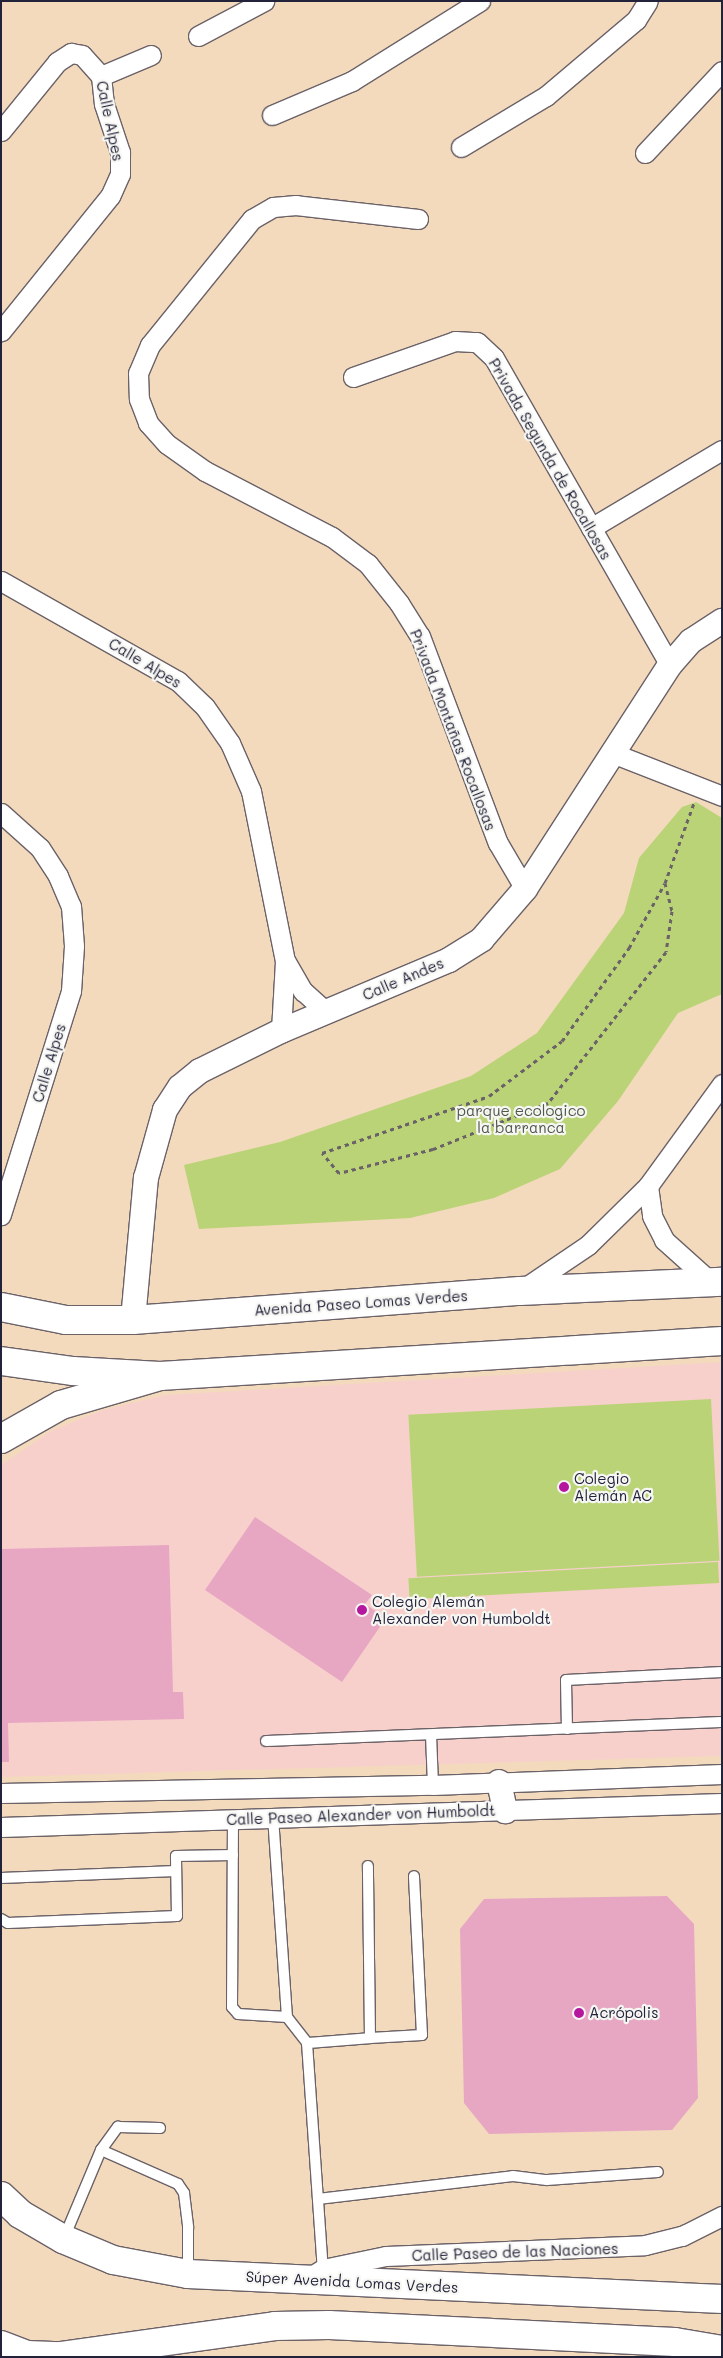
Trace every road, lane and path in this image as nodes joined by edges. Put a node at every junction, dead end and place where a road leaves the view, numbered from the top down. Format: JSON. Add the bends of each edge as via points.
{"nodes":[{"id":1,"x":264,"y":1,"type":"edge"},
{"id":2,"x":480,"y":1,"type":"edge"},
{"id":3,"x":648,"y":1,"type":"edge"},
{"id":4,"x":198,"y":36,"type":"dead end"},
{"id":5,"x":152,"y":55,"type":"dead end"},
{"id":6,"x":722,"y":71,"type":"edge"},
{"id":7,"x":101,"y":76,"type":"junction"},
{"id":8,"x":272,"y":115,"type":"dead end"},
{"id":9,"x":1,"y":131,"type":"edge"},
{"id":10,"x":461,"y":147,"type":"dead end"},
{"id":11,"x":645,"y":153,"type":"dead end"},
{"id":12,"x":418,"y":219,"type":"dead end"},
{"id":13,"x":1,"y":331,"type":"edge"},
{"id":14,"x":353,"y":377,"type":"dead end"},
{"id":15,"x":722,"y":450,"type":"edge"},
{"id":16,"x":591,"y":528,"type":"junction"},
{"id":17,"x":1,"y":581,"type":"edge"},
{"id":18,"x":722,"y":621,"type":"edge"},
{"id":19,"x":670,"y":665,"type":"junction"},
{"id":20,"x":616,"y":754,"type":"junction"},
{"id":21,"x":700,"y":788,"type":"junction"},
{"id":22,"x":722,"y":796,"type":"edge"},
{"id":23,"x":1,"y":813,"type":"edge"},
{"id":24,"x":665,"y":883,"type":"junction"},
{"id":25,"x":525,"y":889,"type":"junction"},
{"id":26,"x":286,"y":961,"type":"junction"},
{"id":27,"x":326,"y":1012,"type":"junction"},
{"id":28,"x":281,"y":1031,"type":"junction"},
{"id":29,"x":722,"y":1084,"type":"edge"},
{"id":30,"x":648,"y":1186,"type":"junction"},
{"id":31,"x":1,"y":1215,"type":"edge"},
{"id":32,"x":717,"y":1282,"type":"edge"},
{"id":33,"x":520,"y":1291,"type":"junction"},
{"id":34,"x":1,"y":1307,"type":"edge"},
{"id":35,"x":133,"y":1320,"type":"junction"},
{"id":36,"x":722,"y":1341,"type":"edge"},
{"id":37,"x":1,"y":1361,"type":"edge"},
{"id":38,"x":160,"y":1376,"type":"junction"},
{"id":39,"x":1,"y":1439,"type":"edge"},
{"id":40,"x":722,"y":1672,"type":"edge"},
{"id":41,"x":722,"y":1722,"type":"edge"},
{"id":42,"x":567,"y":1729,"type":"junction"},
{"id":43,"x":431,"y":1736,"type":"junction"},
{"id":44,"x":266,"y":1741,"type":"dead end"},
{"id":45,"x":722,"y":1774,"type":"edge"},
{"id":46,"x":499,"y":1782,"type":"junction"},
{"id":47,"x":433,"y":1785,"type":"junction"},
{"id":48,"x":1,"y":1792,"type":"edge"},
{"id":49,"x":722,"y":1803,"type":"edge"},
{"id":50,"x":505,"y":1811,"type":"junction"},
{"id":51,"x":273,"y":1817,"type":"junction"},
{"id":52,"x":233,"y":1818,"type":"junction"},
{"id":53,"x":1,"y":1827,"type":"edge"},
{"id":54,"x":234,"y":1855,"type":"junction"},
{"id":55,"x":368,"y":1866,"type":"dead end"},
{"id":56,"x":176,"y":1871,"type":"junction"},
{"id":57,"x":414,"y":1876,"type":"dead end"},
{"id":58,"x":1,"y":1878,"type":"edge"},
{"id":59,"x":1,"y":1919,"type":"edge"},
{"id":60,"x":287,"y":2017,"type":"junction"},
{"id":61,"x":370,"y":2038,"type":"junction"},
{"id":62,"x":307,"y":2043,"type":"junction"},
{"id":63,"x":160,"y":2128,"type":"dead end"},
{"id":64,"x":102,"y":2150,"type":"junction"},
{"id":65,"x":658,"y":2172,"type":"dead end"},
{"id":66,"x":1,"y":2196,"type":"edge"},
{"id":67,"x":318,"y":2199,"type":"junction"},
{"id":68,"x":722,"y":2216,"type":"edge"},
{"id":69,"x":63,"y":2239,"type":"junction"},
{"id":70,"x":188,"y":2274,"type":"junction"},
{"id":71,"x":315,"y":2274,"type":"junction"},
{"id":72,"x":722,"y":2299,"type":"edge"},
{"id":73,"x":1,"y":2345,"type":"edge"},
{"id":74,"x":722,"y":2350,"type":"edge"},
{"id":75,"x":19,"y":2356,"type":"edge"}],
"edges":[{"from":1,"to":4,"type":"street"},
{"from":2,"to":8,"type":"street","via":[[352,81]]},
{"from":3,"to":10,"type":"street","via":[[636,20],[546,96]]},
{"from":5,"to":7,"type":"street"},
{"from":6,"to":11,"type":"street"},
{"from":7,"to":9,"type":"street","name":"Calle Alpes","via":[[82,55],[63,57]]},
{"from":7,"to":13,"type":"street","name":"Calle Alpes","via":[[104,104],[120,152],[120,174],[110,196]]},
{"from":12,"to":25,"type":"street","name":"Privada Montañas Rocallosas","via":[[296,205],[273,207],[252,219],[150,345],[138,373],[140,398],[148,423],[167,444],[205,471],[332,537],[368,564],[399,603],[420,636],[498,843]]},
{"from":14,"to":16,"type":"street","name":"Privada Segunda de Rocallosas","via":[[455,340],[477,342],[494,358]]},
{"from":15,"to":16,"type":"street"},
{"from":16,"to":19,"type":"street","name":"Privada Segunda de Rocallosas"},
{"from":17,"to":26,"type":"street","name":"Calle Alpes","via":[[178,680],[205,707],[230,743],[251,791]]},
{"from":18,"to":19,"type":"street","name":"Calle Andes","via":[[691,641]]},
{"from":19,"to":20,"type":"street","name":"Calle Andes"},
{"from":20,"to":21,"type":"street"},
{"from":20,"to":25,"type":"street","name":"Calle Andes"},
{"from":21,"to":22,"type":"street"},
{"from":21,"to":24,"type":"path"},
{"from":23,"to":31,"type":"street","name":"Calle Alpes","via":[[40,848],[58,876],[71,906],[74,946],[71,990]]},
{"from":24,"to":24,"type":"path","via":[[629,948],[562,1041],[489,1096],[322,1153],[339,1173],[433,1149],[548,1103],[666,952],[672,911]]},
{"from":25,"to":27,"type":"street","name":"Calle Andes","via":[[482,938],[449,960]]},
{"from":26,"to":27,"type":"street","name":"Calle Alpes","via":[[303,991]]},
{"from":26,"to":28,"type":"street","name":"Calle Alpes"},
{"from":27,"to":28,"type":"street","name":"Calle Andes"},
{"from":28,"to":35,"type":"street","name":"Calle Andes","via":[[200,1071],[180,1087],[165,1110],[146,1178]]},
{"from":29,"to":30,"type":"street"},
{"from":30,"to":32,"type":"street","via":[[652,1216],[664,1240]]},
{"from":30,"to":33,"type":"street","via":[[588,1245]]},
{"from":32,"to":33,"type":"main road","name":"Avenida Paseo Lomas Verdes"},
{"from":33,"to":35,"type":"main road","name":"Avenida Paseo Lomas Verdes"},
{"from":34,"to":35,"type":"main road","name":"Avenida Paseo Lomas Verdes","via":[[66,1320]]},
{"from":36,"to":38,"type":"main road"},
{"from":37,"to":38,"type":"main road","via":[[73,1371]]},
{"from":38,"to":39,"type":"main road","via":[[62,1405]]},
{"from":40,"to":42,"type":"lane","via":[[566,1680]]},
{"from":41,"to":42,"type":"lane"},
{"from":42,"to":43,"type":"lane"},
{"from":43,"to":44,"type":"lane"},
{"from":43,"to":47,"type":"lane"},
{"from":45,"to":46,"type":"street","name":"Calle Paseo Alexander von Humboldt"},
{"from":46,"to":47,"type":"street","name":"Calle Paseo Alexander von Humboldt"},
{"from":46,"to":50,"type":"street"},
{"from":47,"to":48,"type":"street","name":"Calle Paseo Alexander von Humboldt"},
{"from":49,"to":50,"type":"street","name":"Calle Paseo Alexander von Humboldt"},
{"from":50,"to":51,"type":"street","name":"Calle Paseo Alexander von Humboldt"},
{"from":51,"to":52,"type":"street","name":"Calle Paseo Alexander von Humboldt"},
{"from":51,"to":60,"type":"lane"},
{"from":52,"to":53,"type":"street","name":"Calle Paseo Alexander von Humboldt"},
{"from":52,"to":54,"type":"lane"},
{"from":54,"to":56,"type":"lane","via":[[176,1856]]},
{"from":54,"to":60,"type":"lane","via":[[232,2007],[238,2014]]},
{"from":55,"to":61,"type":"lane"},
{"from":56,"to":58,"type":"lane"},
{"from":56,"to":59,"type":"lane","via":[[177,1916],[8,1923]]},
{"from":57,"to":61,"type":"lane","via":[[422,2035]]},
{"from":60,"to":62,"type":"lane"},
{"from":61,"to":62,"type":"lane"},
{"from":62,"to":67,"type":"lane"},
{"from":63,"to":64,"type":"lane","via":[[118,2127]]},
{"from":64,"to":69,"type":"lane"},
{"from":64,"to":70,"type":"lane","via":[[178,2184],[184,2193],[188,2228]]},
{"from":65,"to":67,"type":"lane","via":[[547,2180],[513,2176]]},
{"from":66,"to":69,"type":"main road","name":"Súper Avenida Lomas Verdes","via":[[20,2214]]},
{"from":67,"to":71,"type":"lane"},
{"from":68,"to":71,"type":"street","name":"Calle Paseo de las Naciones","via":[[682,2236],[645,2245],[386,2256]]},
{"from":69,"to":70,"type":"main road","name":"Súper Avenida Lomas Verdes","via":[[113,2260]]},
{"from":70,"to":71,"type":"main road","name":"Súper Avenida Lomas Verdes"},
{"from":71,"to":72,"type":"main road","name":"Súper Avenida Lomas Verdes"},
{"from":73,"to":75,"type":"main road"},
{"from":74,"to":75,"type":"main road","via":[[675,2342],[329,2325],[275,2326],[60,2356]]}]}
